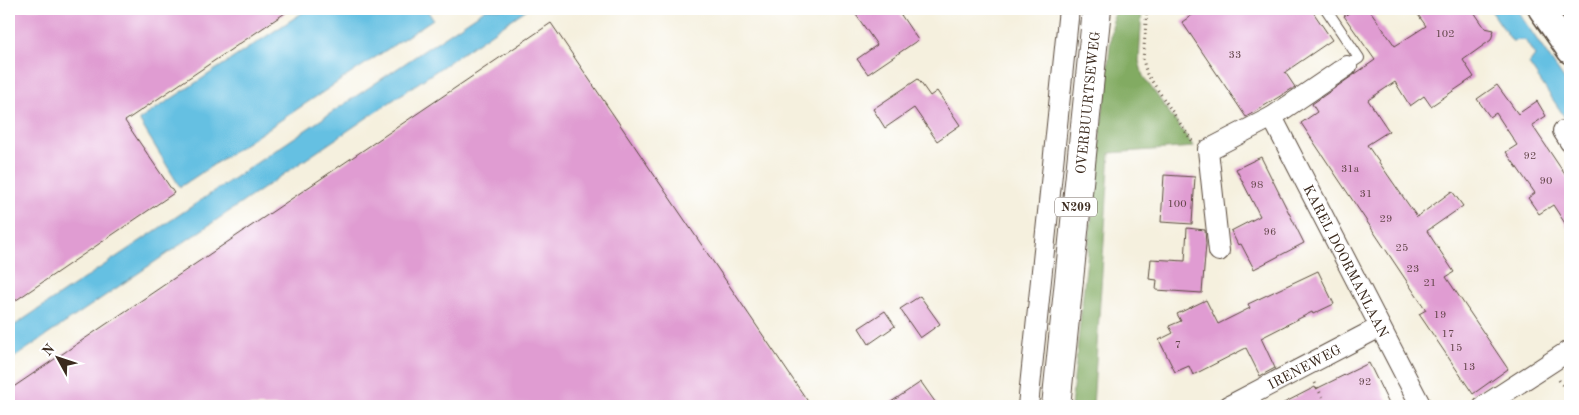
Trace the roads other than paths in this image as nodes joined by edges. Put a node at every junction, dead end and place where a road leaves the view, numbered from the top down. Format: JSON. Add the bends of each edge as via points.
{"nodes":[{"id":1,"x":1069,"y":9,"type":"edge"},
{"id":2,"x":1097,"y":9,"type":"edge"},
{"id":3,"x":1326,"y":9,"type":"edge"},
{"id":4,"x":1541,"y":9,"type":"edge"},
{"id":5,"x":1570,"y":51,"type":"edge"},
{"id":6,"x":1347,"y":66,"type":"joint"},
{"id":7,"x":1272,"y":117,"type":"junction"},
{"id":8,"x":1219,"y":251,"type":"dead end"},
{"id":9,"x":1380,"y":327,"type":"junction"},
{"id":10,"x":1570,"y":350,"type":"edge"},
{"id":11,"x":1028,"y":406,"type":"edge"},
{"id":12,"x":1056,"y":406,"type":"edge"},
{"id":13,"x":1229,"y":406,"type":"edge"},
{"id":14,"x":1421,"y":406,"type":"edge"},
{"id":15,"x":1484,"y":406,"type":"edge"}],
"edges":[{"from":1,"to":11,"type":"street","name":"OVERBUURTSEWEG"},
{"from":2,"to":12,"type":"main road","name":"OVERBUURTSEWEG","number":"N209"},
{"from":3,"to":6,"type":"lane","via":[[1359,58]]},
{"from":4,"to":5,"type":"street"},
{"from":6,"to":7,"type":"street"},
{"from":7,"to":8,"type":"street","via":[[1208,150]]},
{"from":7,"to":9,"type":"street","name":"KAREL DOORMANLAAN"},
{"from":9,"to":13,"type":"street","name":"IRENEWEG"},
{"from":9,"to":14,"type":"street","name":"KAREL DOORMANLAAN"},
{"from":10,"to":15,"type":"street"}]}
